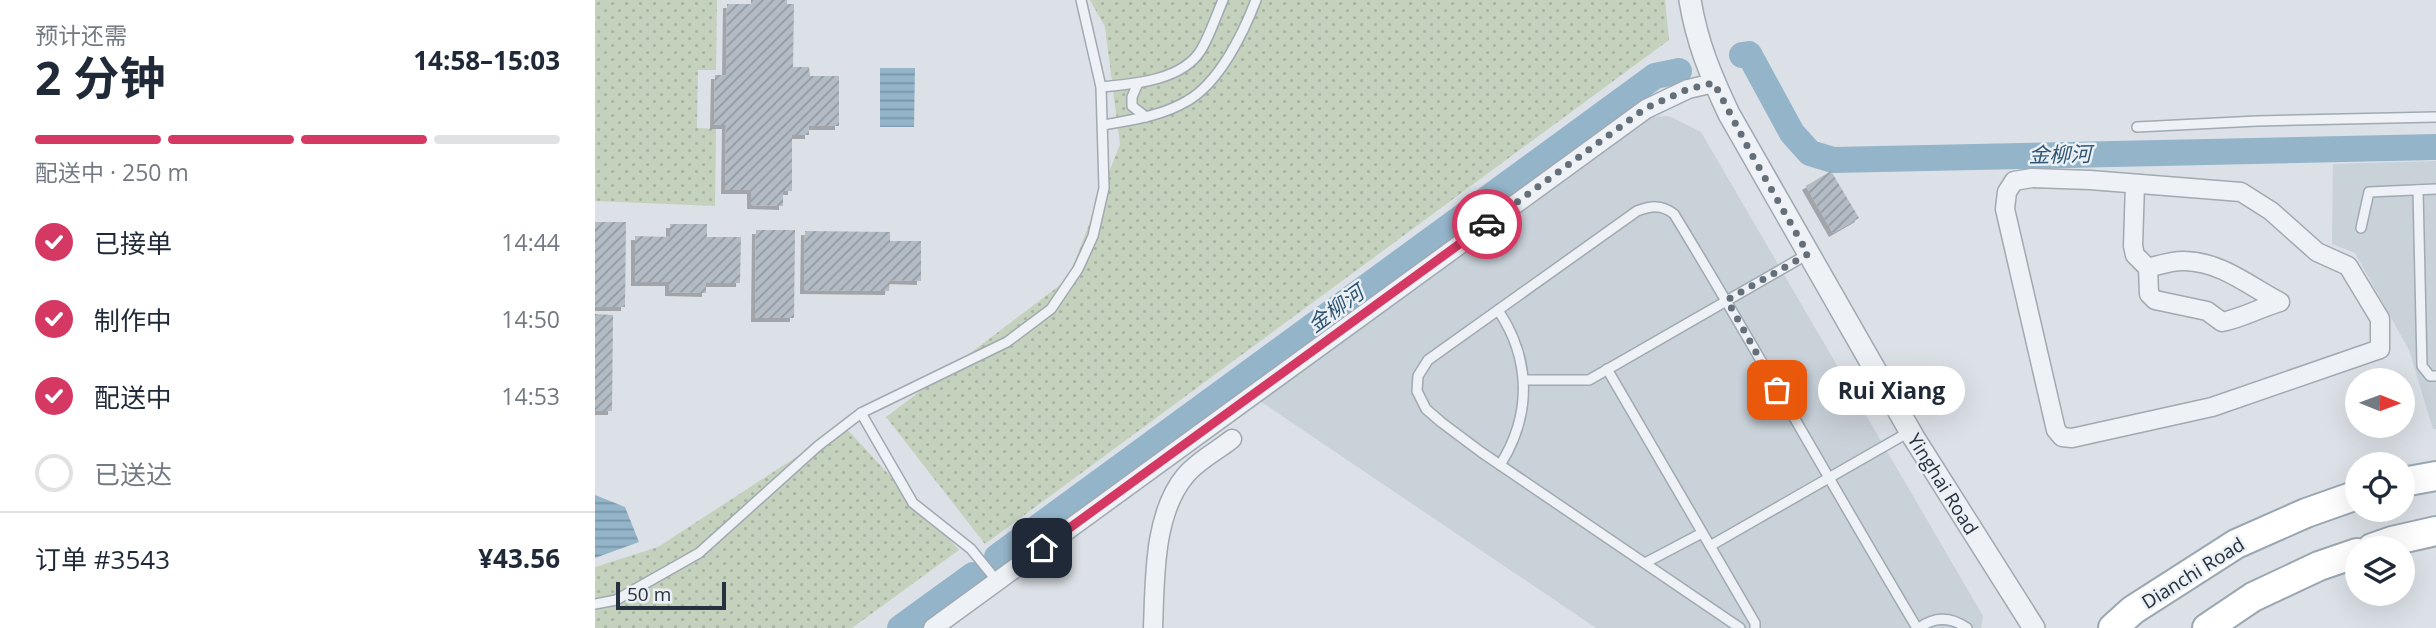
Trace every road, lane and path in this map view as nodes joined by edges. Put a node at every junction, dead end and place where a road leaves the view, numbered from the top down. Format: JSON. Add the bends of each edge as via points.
{"nodes":[{"id":1,"x":1081,"y":0,"type":"edge"},
{"id":2,"x":1223,"y":0,"type":"edge"},
{"id":3,"x":1255,"y":0,"type":"edge"},
{"id":4,"x":1690,"y":0,"type":"edge"},
{"id":5,"x":1138,"y":83,"type":"junction"},
{"id":6,"x":1714,"y":83,"type":"junction"},
{"id":7,"x":1101,"y":87,"type":"junction"},
{"id":8,"x":1146,"y":117,"type":"junction"},
{"id":9,"x":2436,"y":117,"type":"edge"},
{"id":10,"x":1104,"y":125,"type":"junction"},
{"id":11,"x":2137,"y":127,"type":"dead end"},
{"id":12,"x":2135,"y":184,"type":"junction"},
{"id":13,"x":2436,"y":189,"type":"edge"},
{"id":14,"x":2418,"y":190,"type":"junction"},
{"id":15,"x":2361,"y":228,"type":"dead end"},
{"id":16,"x":1808,"y":254,"type":"junction"},
{"id":17,"x":2148,"y":268,"type":"junction"},
{"id":18,"x":1727,"y":300,"type":"junction"},
{"id":19,"x":1498,"y":310,"type":"junction"},
{"id":20,"x":1607,"y":369,"type":"junction"},
{"id":21,"x":2436,"y":376,"type":"edge"},
{"id":22,"x":1524,"y":380,"type":"junction"},
{"id":23,"x":861,"y":413,"type":"junction"},
{"id":24,"x":1910,"y":431,"type":"junction"},
{"id":25,"x":1232,"y":439,"type":"dead end"},
{"id":26,"x":1500,"y":465,"type":"junction"},
{"id":27,"x":2436,"y":476,"type":"edge"},
{"id":28,"x":1828,"y":479,"type":"junction"},
{"id":29,"x":2415,"y":480,"type":"edge"},
{"id":30,"x":2345,"y":499,"type":"edge"},
{"id":31,"x":2436,"y":531,"type":"edge"},
{"id":32,"x":1702,"y":533,"type":"junction"},
{"id":33,"x":2415,"y":537,"type":"edge"},
{"id":34,"x":1710,"y":547,"type":"junction"},
{"id":35,"x":2345,"y":557,"type":"edge"},
{"id":36,"x":1645,"y":564,"type":"junction"},
{"id":37,"x":997,"y":581,"type":"junction"},
{"id":38,"x":595,"y":604,"type":"edge"},
{"id":39,"x":2119,"y":625,"type":"edge"},
{"id":40,"x":933,"y":628,"type":"edge"},
{"id":41,"x":1153,"y":628,"type":"edge"},
{"id":42,"x":1740,"y":628,"type":"edge"},
{"id":43,"x":1755,"y":628,"type":"edge"},
{"id":44,"x":1918,"y":628,"type":"edge"},
{"id":45,"x":1967,"y":628,"type":"edge"},
{"id":46,"x":2034,"y":628,"type":"edge"},
{"id":47,"x":2207,"y":628,"type":"edge"}],
"edges":[{"from":1,"to":7,"type":"lane"},
{"from":2,"to":5,"type":"lane","via":[[1199,53],[1175,73]]},
{"from":3,"to":8,"type":"lane","via":[[1248,21],[1212,82],[1187,102]]},
{"from":4,"to":6,"type":"street","name":"Yinghai Road"},
{"from":5,"to":7,"type":"lane"},
{"from":5,"to":8,"type":"lane","via":[[1132,106]]},
{"from":6,"to":16,"type":"street","name":"Yinghai Road"},
{"from":6,"to":37,"type":"street","via":[[1646,108]]},
{"from":7,"to":10,"type":"lane"},
{"from":8,"to":10,"type":"lane"},
{"from":9,"to":11,"type":"lane"},
{"from":10,"to":23,"type":"lane","via":[[1104,188],[1093,236],[1051,309],[1007,342]]},
{"from":12,"to":12,"type":"street","via":[[2032,178],[2014,181],[2007,192],[2005,209],[2056,430],[2062,437],[2212,407],[2380,349],[2381,318],[2348,266],[2318,252],[2271,211],[2241,192]]},
{"from":12,"to":17,"type":"street","via":[[2133,246]]},
{"from":13,"to":14,"type":"lane"},
{"from":14,"to":15,"type":"lane","via":[[2369,192]]},
{"from":14,"to":21,"type":"lane","via":[[2422,366]]},
{"from":16,"to":18,"type":"lane"},
{"from":16,"to":24,"type":"street","name":"Yinghai Road"},
{"from":17,"to":17,"type":"street","via":[[2149,294],[2155,300],[2207,311],[2222,322],[2280,302],[2210,264],[2184,260]]},
{"from":18,"to":19,"type":"lane","via":[[1674,214],[1649,207]]},
{"from":18,"to":20,"type":"lane"},
{"from":18,"to":28,"type":"lane"},
{"from":19,"to":22,"type":"lane","via":[[1519,350]]},
{"from":19,"to":26,"type":"lane","via":[[1428,360],[1416,383],[1426,409]]},
{"from":20,"to":22,"type":"lane","via":[[1589,380]]},
{"from":20,"to":32,"type":"lane"},
{"from":22,"to":26,"type":"lane","via":[[1520,425]]},
{"from":23,"to":37,"type":"lane","via":[[913,503],[971,549]]},
{"from":23,"to":38,"type":"lane","via":[[699,553],[616,600]]},
{"from":24,"to":28,"type":"lane"},
{"from":24,"to":46,"type":"street","name":"Yinghai Road"},
{"from":25,"to":41,"type":"street","via":[[1187,473],[1166,509],[1155,566]]},
{"from":26,"to":36,"type":"lane"},
{"from":27,"to":29,"type":"main road"},
{"from":28,"to":34,"type":"lane"},
{"from":28,"to":44,"type":"lane"},
{"from":30,"to":39,"type":"main road","name":"Dianchi Road","via":[[2235,544],[2133,610]]},
{"from":31,"to":33,"type":"main road"},
{"from":32,"to":34,"type":"lane"},
{"from":32,"to":36,"type":"lane"},
{"from":34,"to":43,"type":"lane"},
{"from":35,"to":47,"type":"main road","via":[[2253,597]]},
{"from":36,"to":42,"type":"lane"},
{"from":37,"to":40,"type":"street"},
{"from":44,"to":45,"type":"lane","via":[[1942,619]]}]}
